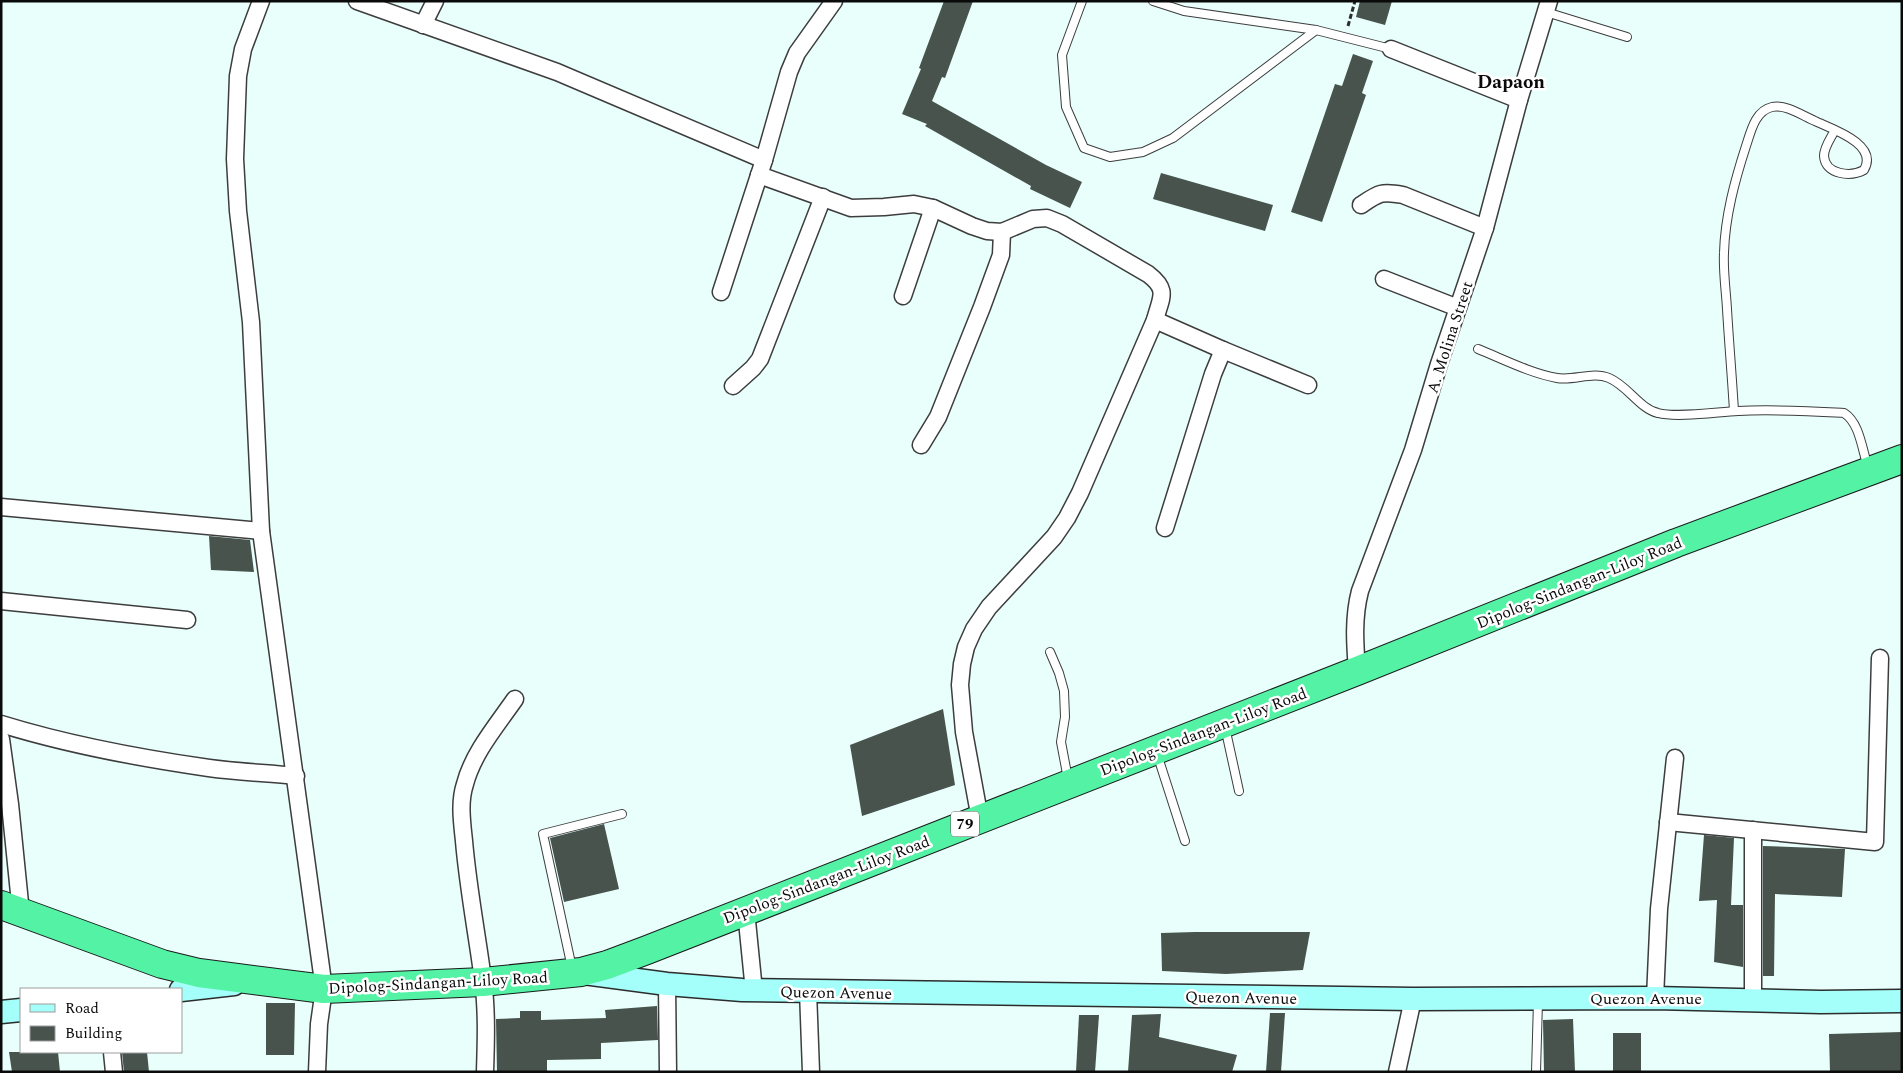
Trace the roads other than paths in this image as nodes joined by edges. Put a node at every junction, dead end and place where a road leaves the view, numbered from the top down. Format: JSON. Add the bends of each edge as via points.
{"nodes":[{"id":1,"x":261,"y":1,"type":"edge"},
{"id":2,"x":357,"y":1,"type":"edge"},
{"id":3,"x":434,"y":1,"type":"edge"},
{"id":4,"x":834,"y":1,"type":"edge"},
{"id":5,"x":1082,"y":1,"type":"edge"},
{"id":6,"x":1153,"y":1,"type":"edge"},
{"id":7,"x":1548,"y":6,"type":"edge"},
{"id":8,"x":423,"y":25,"type":"junction"},
{"id":9,"x":1316,"y":30,"type":"junction"},
{"id":10,"x":1627,"y":37,"type":"dead end"},
{"id":11,"x":1391,"y":49,"type":"joint"},
{"id":12,"x":1519,"y":100,"type":"junction"},
{"id":13,"x":1835,"y":130,"type":"junction"},
{"id":14,"x":761,"y":167,"type":"junction"},
{"id":15,"x":823,"y":197,"type":"junction"},
{"id":16,"x":1361,"y":205,"type":"dead end"},
{"id":17,"x":934,"y":208,"type":"junction"},
{"id":18,"x":1485,"y":228,"type":"junction"},
{"id":19,"x":1002,"y":232,"type":"junction"},
{"id":20,"x":1384,"y":279,"type":"dead end"},
{"id":21,"x":721,"y":292,"type":"dead end"},
{"id":22,"x":903,"y":296,"type":"dead end"},
{"id":23,"x":1458,"y":308,"type":"junction"},
{"id":24,"x":1154,"y":320,"type":"junction"},
{"id":25,"x":1478,"y":349,"type":"dead end"},
{"id":26,"x":1223,"y":350,"type":"junction"},
{"id":27,"x":1308,"y":385,"type":"dead end"},
{"id":28,"x":733,"y":386,"type":"dead end"},
{"id":29,"x":1734,"y":411,"type":"junction"},
{"id":30,"x":921,"y":445,"type":"dead end"},
{"id":31,"x":1902,"y":459,"type":"edge"},
{"id":32,"x":1869,"y":471,"type":"junction"},
{"id":33,"x":1,"y":507,"type":"edge"},
{"id":34,"x":1165,"y":528,"type":"dead end"},
{"id":35,"x":261,"y":531,"type":"junction"},
{"id":36,"x":1,"y":601,"type":"edge"},
{"id":37,"x":187,"y":620,"type":"dead end"},
{"id":38,"x":1050,"y":652,"type":"dead end"},
{"id":39,"x":1880,"y":658,"type":"dead end"},
{"id":40,"x":1357,"y":671,"type":"junction"},
{"id":41,"x":515,"y":699,"type":"dead end"},
{"id":42,"x":1224,"y":723,"type":"junction"},
{"id":43,"x":1,"y":724,"type":"edge"},
{"id":44,"x":1,"y":739,"type":"edge"},
{"id":45,"x":1156,"y":750,"type":"junction"},
{"id":46,"x":1675,"y":758,"type":"dead end"},
{"id":47,"x":296,"y":776,"type":"junction"},
{"id":48,"x":1070,"y":784,"type":"junction"},
{"id":49,"x":1240,"y":791,"type":"dead end"},
{"id":50,"x":622,"y":814,"type":"dead end"},
{"id":51,"x":980,"y":819,"type":"junction"},
{"id":52,"x":1668,"y":822,"type":"junction"},
{"id":53,"x":1753,"y":830,"type":"junction"},
{"id":54,"x":1185,"y":841,"type":"dead end"},
{"id":55,"x":11,"y":909,"type":"edge"},
{"id":56,"x":746,"y":911,"type":"junction"},
{"id":57,"x":577,"y":973,"type":"junction"},
{"id":58,"x":259,"y":982,"type":"junction"},
{"id":59,"x":483,"y":982,"type":"junction"},
{"id":60,"x":667,"y":984,"type":"junction"},
{"id":61,"x":324,"y":989,"type":"junction"},
{"id":62,"x":182,"y":990,"type":"edge"},
{"id":63,"x":754,"y":991,"type":"junction"},
{"id":64,"x":808,"y":991,"type":"junction"},
{"id":65,"x":1538,"y":998,"type":"junction"},
{"id":66,"x":1655,"y":998,"type":"junction"},
{"id":67,"x":1413,"y":999,"type":"junction"},
{"id":68,"x":1753,"y":999,"type":"junction"},
{"id":69,"x":1902,"y":1001,"type":"edge"},
{"id":70,"x":20,"y":1010,"type":"edge"},
{"id":71,"x":1,"y":1012,"type":"edge"},
{"id":72,"x":112,"y":1053,"type":"edge"},
{"id":73,"x":114,"y":1072,"type":"edge"},
{"id":74,"x":317,"y":1072,"type":"edge"},
{"id":75,"x":485,"y":1072,"type":"edge"},
{"id":76,"x":668,"y":1072,"type":"edge"},
{"id":77,"x":811,"y":1072,"type":"edge"},
{"id":78,"x":1397,"y":1072,"type":"edge"},
{"id":79,"x":1536,"y":1072,"type":"edge"}],
"edges":[{"from":1,"to":35,"type":"street","via":[[243,49],[238,76],[235,159],[251,322]]},
{"from":2,"to":8,"type":"street"},
{"from":3,"to":8,"type":"street"},
{"from":4,"to":14,"type":"street","via":[[797,53]]},
{"from":5,"to":9,"type":"lane","via":[[1062,55],[1066,108],[1084,148],[1110,157],[1143,152],[1172,138]]},
{"from":6,"to":9,"type":"lane","via":[[1184,11]]},
{"from":7,"to":10,"type":"lane"},
{"from":7,"to":12,"type":"street","name":"A. Molina Street"},
{"from":8,"to":14,"type":"street","via":[[557,72]]},
{"from":9,"to":11,"type":"lane"},
{"from":11,"to":12,"type":"street"},
{"from":12,"to":18,"type":"street","name":"A. Molina Street"},
{"from":13,"to":13,"type":"lane","via":[[1861,146],[1867,160],[1864,170],[1849,175],[1830,169],[1824,156]]},
{"from":13,"to":29,"type":"lane","via":[[1780,106],[1762,111],[1753,126],[1736,177],[1724,253]]},
{"from":14,"to":15,"type":"street"},
{"from":14,"to":21,"type":"street"},
{"from":15,"to":17,"type":"street","via":[[851,208],[914,204]]},
{"from":15,"to":28,"type":"street","via":[[760,359]]},
{"from":16,"to":18,"type":"street","via":[[1382,193],[1403,195]]},
{"from":17,"to":19,"type":"street","via":[[972,226]]},
{"from":17,"to":22,"type":"street"},
{"from":18,"to":23,"type":"street","name":"A. Molina Street"},
{"from":19,"to":24,"type":"street","via":[[1033,219],[1047,218],[1062,224],[1159,283],[1161,298]]},
{"from":19,"to":30,"type":"street","via":[[1001,255],[982,307],[938,417]]},
{"from":20,"to":23,"type":"street"},
{"from":23,"to":40,"type":"street","name":"A. Molina Street","via":[[1413,450],[1360,592],[1354,627]]},
{"from":24,"to":26,"type":"street"},
{"from":24,"to":51,"type":"street","via":[[1067,518],[1054,537],[989,607],[966,647],[961,694]]},
{"from":25,"to":29,"type":"lane","via":[[1560,379],[1608,377],[1624,386],[1647,409],[1659,413]]},
{"from":26,"to":27,"type":"street"},
{"from":26,"to":34,"type":"street"},
{"from":29,"to":32,"type":"lane","via":[[1782,409],[1844,413],[1855,425]]},
{"from":31,"to":32,"type":"highway","name":"Dipolog-Sindangan-Liloy Road","number":"79"},
{"from":32,"to":40,"type":"highway","name":"Dipolog-Sindangan-Liloy Road","number":"79","via":[[1676,543]]},
{"from":33,"to":35,"type":"street"},
{"from":35,"to":47,"type":"street"},
{"from":36,"to":37,"type":"street"},
{"from":38,"to":48,"type":"lane","via":[[1064,691],[1065,717],[1061,742]]},
{"from":39,"to":53,"type":"street","via":[[1875,842]]},
{"from":40,"to":42,"type":"highway","name":"Dipolog-Sindangan-Liloy Road","number":"79"},
{"from":41,"to":59,"type":"street","via":[[472,765],[462,797],[466,871]]},
{"from":42,"to":45,"type":"highway","name":"Dipolog-Sindangan-Liloy Road","number":"79"},
{"from":42,"to":49,"type":"lane"},
{"from":43,"to":47,"type":"street","via":[[132,755],[211,768]]},
{"from":44,"to":55,"type":"street","via":[[10,804]]},
{"from":45,"to":48,"type":"highway","name":"Dipolog-Sindangan-Liloy Road","number":"79"},
{"from":45,"to":54,"type":"lane"},
{"from":46,"to":52,"type":"street"},
{"from":47,"to":61,"type":"street"},
{"from":48,"to":51,"type":"highway","name":"Dipolog-Sindangan-Liloy Road","number":"79"},
{"from":50,"to":57,"type":"lane","via":[[543,834]]},
{"from":51,"to":56,"type":"highway","name":"Dipolog-Sindangan-Liloy Road","number":"79"},
{"from":52,"to":53,"type":"street"},
{"from":52,"to":66,"type":"street","via":[[1659,909]]},
{"from":53,"to":68,"type":"street"},
{"from":55,"to":58,"type":"highway","name":"Dipolog-Sindangan-Liloy Road","number":"79","via":[[162,964]]},
{"from":56,"to":57,"type":"highway","name":"Dipolog-Sindangan-Liloy Road","number":"79","via":[[607,966]]},
{"from":56,"to":63,"type":"street"},
{"from":57,"to":59,"type":"highway","name":"Dipolog-Sindangan-Liloy Road","number":"79"},
{"from":57,"to":60,"type":"street","name":"Quezon Avenue"},
{"from":58,"to":61,"type":"highway","name":"Dipolog-Sindangan-Liloy Road","number":"79"},
{"from":58,"to":62,"type":"street"},
{"from":59,"to":61,"type":"highway","name":"Dipolog-Sindangan-Liloy Road","number":"79"},
{"from":59,"to":75,"type":"street"},
{"from":60,"to":63,"type":"street","name":"Quezon Avenue"},
{"from":60,"to":76,"type":"street"},
{"from":61,"to":74,"type":"street"},
{"from":63,"to":64,"type":"street","name":"Quezon Avenue"},
{"from":64,"to":67,"type":"street","name":"Quezon Avenue"},
{"from":64,"to":77,"type":"street"},
{"from":65,"to":66,"type":"street","name":"Quezon Avenue"},
{"from":65,"to":67,"type":"street","name":"Quezon Avenue"},
{"from":65,"to":79,"type":"lane"},
{"from":66,"to":68,"type":"street","name":"Quezon Avenue"},
{"from":67,"to":78,"type":"street"},
{"from":68,"to":69,"type":"street","name":"Quezon Avenue"},
{"from":70,"to":71,"type":"street"},
{"from":72,"to":73,"type":"street"}]}
